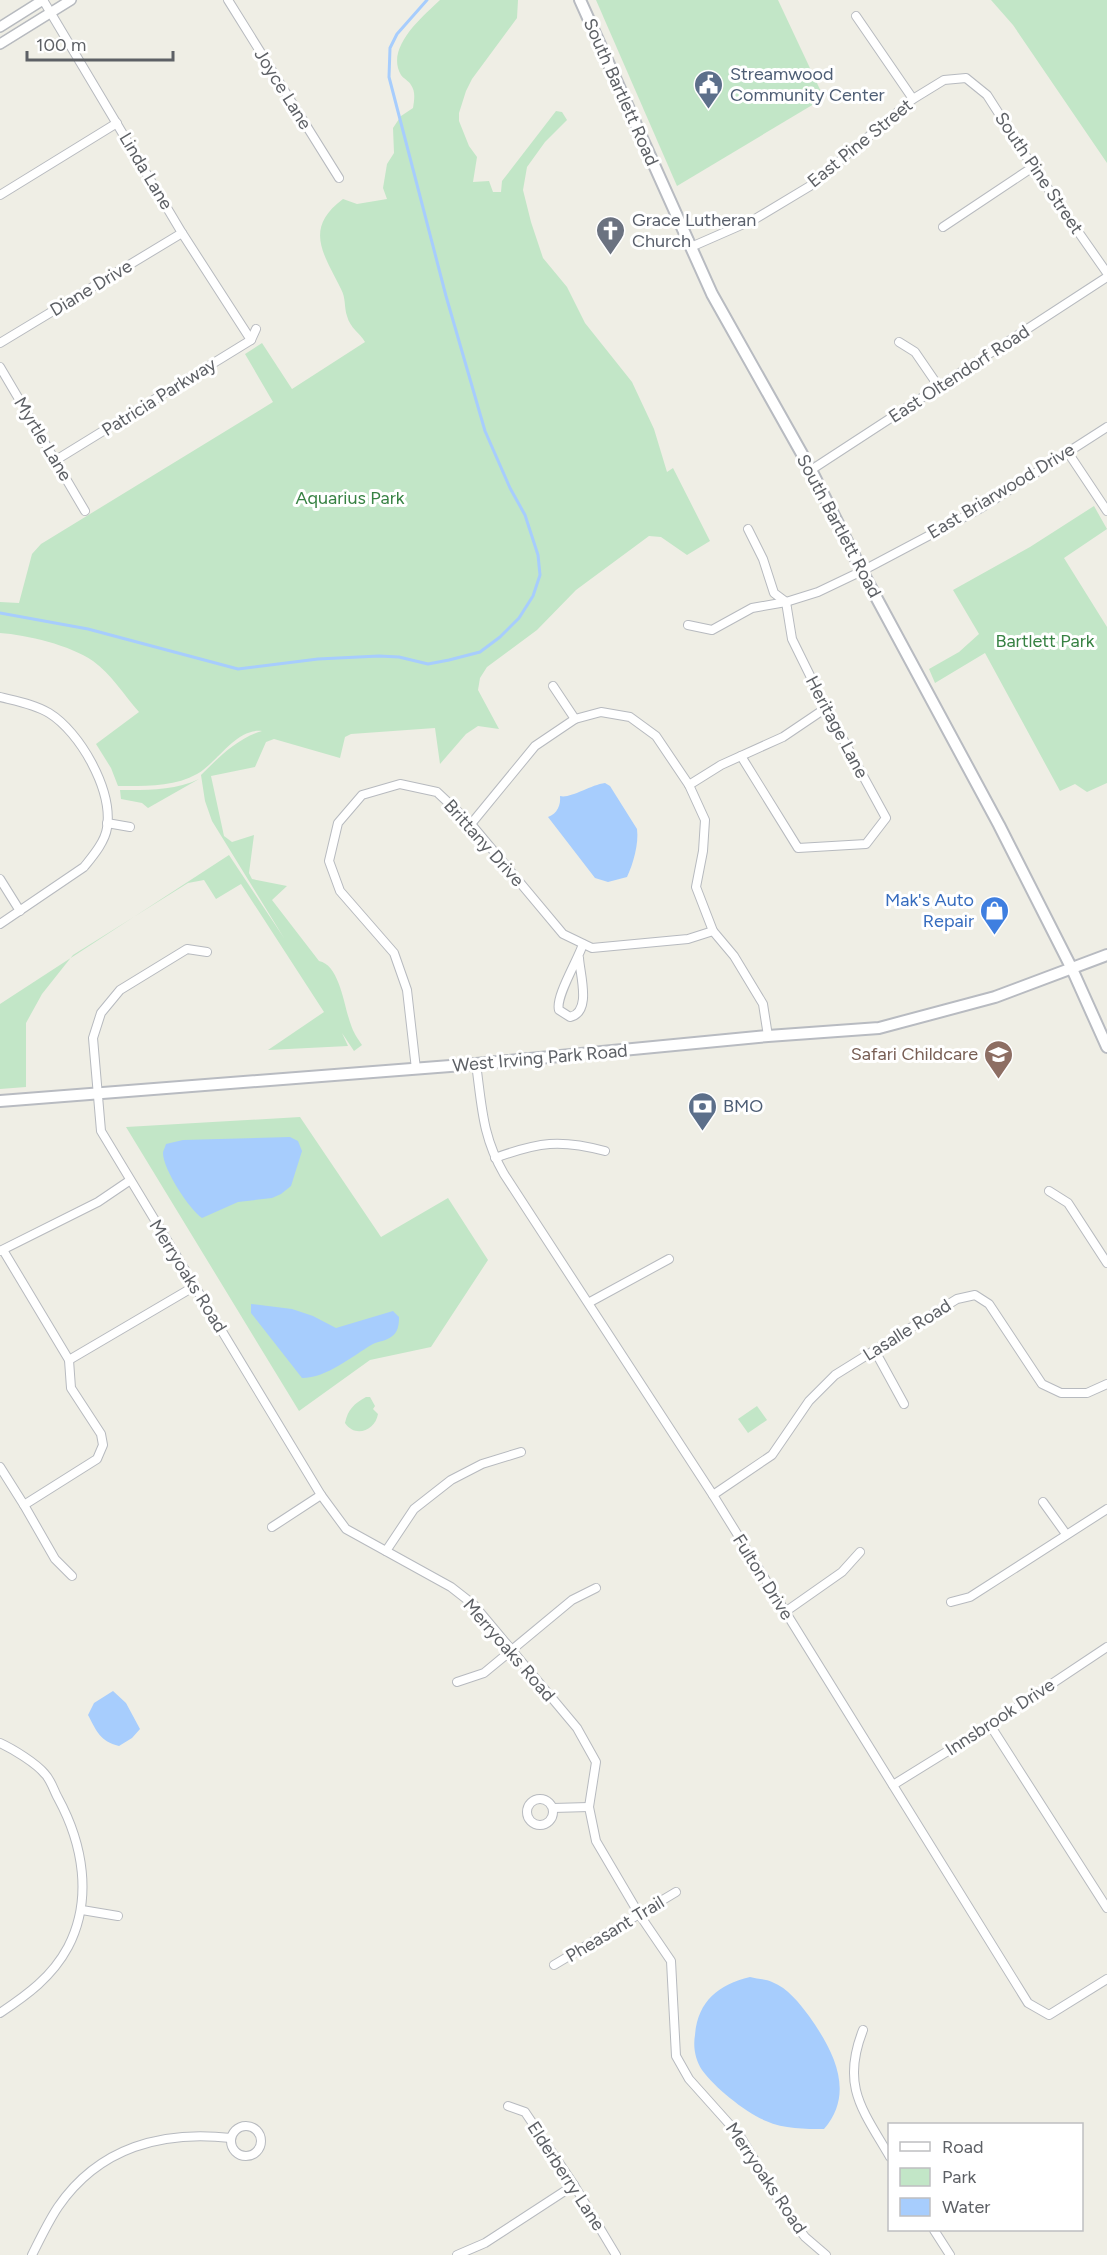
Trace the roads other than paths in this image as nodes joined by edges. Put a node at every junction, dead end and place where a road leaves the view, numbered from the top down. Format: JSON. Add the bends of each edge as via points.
{"nodes":[{"id":1,"x":43,"y":0,"type":"edge"},
{"id":2,"x":71,"y":0,"type":"edge"},
{"id":3,"x":228,"y":0,"type":"edge"},
{"id":4,"x":580,"y":0,"type":"edge"},
{"id":5,"x":50,"y":13,"type":"junction"},
{"id":6,"x":856,"y":16,"type":"dead end"},
{"id":7,"x":0,"y":27,"type":"edge"},
{"id":8,"x":0,"y":44,"type":"edge"},
{"id":9,"x":966,"y":78,"type":"joint"},
{"id":10,"x":913,"y":99,"type":"junction"},
{"id":11,"x":117,"y":123,"type":"junction"},
{"id":12,"x":1033,"y":167,"type":"junction"},
{"id":13,"x":339,"y":178,"type":"dead end"},
{"id":14,"x":0,"y":195,"type":"edge"},
{"id":15,"x":943,"y":227,"type":"dead end"},
{"id":16,"x":182,"y":233,"type":"junction"},
{"id":17,"x":691,"y":247,"type":"junction"},
{"id":18,"x":1107,"y":275,"type":"edge"},
{"id":19,"x":256,"y":329,"type":"dead end"},
{"id":20,"x":251,"y":340,"type":"junction"},
{"id":21,"x":898,"y":342,"type":"dead end"},
{"id":22,"x":0,"y":343,"type":"edge"},
{"id":23,"x":0,"y":367,"type":"edge"},
{"id":24,"x":939,"y":387,"type":"junction"},
{"id":25,"x":1107,"y":427,"type":"edge"},
{"id":26,"x":1067,"y":451,"type":"junction"},
{"id":27,"x":56,"y":460,"type":"junction"},
{"id":28,"x":811,"y":470,"type":"junction"},
{"id":29,"x":86,"y":511,"type":"dead end"},
{"id":30,"x":1107,"y":511,"type":"edge"},
{"id":31,"x":748,"y":529,"type":"dead end"},
{"id":32,"x":862,"y":571,"type":"junction"},
{"id":33,"x":786,"y":602,"type":"junction"},
{"id":34,"x":688,"y":626,"type":"dead end"},
{"id":35,"x":554,"y":686,"type":"dead end"},
{"id":36,"x":0,"y":697,"type":"edge"},
{"id":37,"x":826,"y":708,"type":"junction"},
{"id":38,"x":575,"y":719,"type":"junction"},
{"id":39,"x":741,"y":756,"type":"junction"},
{"id":40,"x":689,"y":785,"type":"junction"},
{"id":41,"x":108,"y":823,"type":"junction"},
{"id":42,"x":471,"y":824,"type":"junction"},
{"id":43,"x":130,"y":827,"type":"dead end"},
{"id":44,"x":0,"y":879,"type":"edge"},
{"id":45,"x":20,"y":911,"type":"junction"},
{"id":46,"x":0,"y":924,"type":"edge"},
{"id":47,"x":713,"y":932,"type":"junction"},
{"id":48,"x":583,"y":944,"type":"junction"},
{"id":49,"x":207,"y":952,"type":"dead end"},
{"id":50,"x":1107,"y":955,"type":"edge"},
{"id":51,"x":579,"y":958,"type":"junction"},
{"id":52,"x":1072,"y":969,"type":"junction"},
{"id":53,"x":768,"y":1036,"type":"junction"},
{"id":54,"x":1107,"y":1047,"type":"edge"},
{"id":55,"x":476,"y":1064,"type":"junction"},
{"id":56,"x":416,"y":1069,"type":"junction"},
{"id":57,"x":96,"y":1094,"type":"junction"},
{"id":58,"x":0,"y":1101,"type":"edge"},
{"id":59,"x":605,"y":1150,"type":"dead end"},
{"id":60,"x":495,"y":1158,"type":"junction"},
{"id":61,"x":129,"y":1181,"type":"junction"},
{"id":62,"x":1049,"y":1191,"type":"dead end"},
{"id":63,"x":1,"y":1250,"type":"edge"},
{"id":64,"x":669,"y":1258,"type":"dead end"},
{"id":65,"x":1107,"y":1263,"type":"edge"},
{"id":66,"x":195,"y":1286,"type":"junction"},
{"id":67,"x":590,"y":1302,"type":"junction"},
{"id":68,"x":875,"y":1351,"type":"junction"},
{"id":69,"x":69,"y":1360,"type":"junction"},
{"id":70,"x":1107,"y":1384,"type":"edge"},
{"id":71,"x":904,"y":1404,"type":"dead end"},
{"id":72,"x":521,"y":1452,"type":"dead end"},
{"id":73,"x":0,"y":1467,"type":"edge"},
{"id":74,"x":321,"y":1495,"type":"junction"},
{"id":75,"x":713,"y":1495,"type":"junction"},
{"id":76,"x":1043,"y":1502,"type":"dead end"},
{"id":77,"x":24,"y":1505,"type":"junction"},
{"id":78,"x":1107,"y":1509,"type":"edge"},
{"id":79,"x":272,"y":1527,"type":"dead end"},
{"id":80,"x":1066,"y":1534,"type":"junction"},
{"id":81,"x":386,"y":1551,"type":"junction"},
{"id":82,"x":860,"y":1552,"type":"dead end"},
{"id":83,"x":72,"y":1576,"type":"dead end"},
{"id":84,"x":596,"y":1588,"type":"dead end"},
{"id":85,"x":951,"y":1602,"type":"dead end"},
{"id":86,"x":785,"y":1612,"type":"junction"},
{"id":87,"x":1107,"y":1647,"type":"edge"},
{"id":88,"x":513,"y":1651,"type":"junction"},
{"id":89,"x":457,"y":1682,"type":"dead end"},
{"id":90,"x":990,"y":1725,"type":"junction"},
{"id":91,"x":0,"y":1743,"type":"edge"},
{"id":92,"x":893,"y":1785,"type":"junction"},
{"id":93,"x":589,"y":1807,"type":"junction"},
{"id":94,"x":553,"y":1808,"type":"dead end"},
{"id":95,"x":676,"y":1892,"type":"dead end"},
{"id":96,"x":1107,"y":1908,"type":"edge"},
{"id":97,"x":82,"y":1910,"type":"junction"},
{"id":98,"x":639,"y":1914,"type":"junction"},
{"id":99,"x":118,"y":1916,"type":"dead end"},
{"id":100,"x":554,"y":1965,"type":"dead end"},
{"id":101,"x":1107,"y":1979,"type":"edge"},
{"id":102,"x":0,"y":2013,"type":"edge"},
{"id":103,"x":862,"y":2030,"type":"dead end"},
{"id":104,"x":508,"y":2106,"type":"dead end"},
{"id":105,"x":231,"y":2138,"type":"dead end"},
{"id":106,"x":888,"y":2154,"type":"edge"},
{"id":107,"x":574,"y":2185,"type":"junction"},
{"id":108,"x":935,"y":2231,"type":"edge"},
{"id":109,"x":32,"y":2255,"type":"edge"},
{"id":110,"x":458,"y":2255,"type":"edge"},
{"id":111,"x":616,"y":2255,"type":"edge"},
{"id":112,"x":826,"y":2255,"type":"edge"},
{"id":113,"x":950,"y":2255,"type":"edge"}],
"edges":[{"from":1,"to":5,"type":"street","name":"Linda Lane"},
{"from":1,"to":7,"type":"street"},
{"from":2,"to":5,"type":"street"},
{"from":3,"to":13,"type":"street","name":"Joyce Lane"},
{"from":4,"to":17,"type":"main road","name":"South Bartlett Road"},
{"from":5,"to":8,"type":"street"},
{"from":5,"to":11,"type":"street","name":"Linda Lane"},
{"from":6,"to":10,"type":"street"},
{"from":9,"to":10,"type":"street","name":"East Pine Street","via":[[944,80]]},
{"from":9,"to":12,"type":"street","name":"South Pine Street","via":[[987,95]]},
{"from":10,"to":17,"type":"street","name":"East Pine Street","via":[[810,186],[755,219]]},
{"from":11,"to":14,"type":"street"},
{"from":11,"to":16,"type":"street","name":"Linda Lane"},
{"from":12,"to":15,"type":"street"},
{"from":12,"to":18,"type":"street","name":"South Pine Street"},
{"from":16,"to":20,"type":"street","name":"Linda Lane"},
{"from":16,"to":22,"type":"street","name":"Diane Drive"},
{"from":17,"to":28,"type":"main road","name":"South Bartlett Road","via":[[712,294]]},
{"from":18,"to":24,"type":"street","name":"East Oltendorf Road"},
{"from":19,"to":20,"type":"street"},
{"from":20,"to":27,"type":"street","name":"Patricia Parkway"},
{"from":21,"to":24,"type":"street","via":[[915,352]]},
{"from":23,"to":27,"type":"street","name":"Myrtle Lane"},
{"from":24,"to":28,"type":"street","name":"East Oltendorf Road"},
{"from":25,"to":26,"type":"street","name":"East Briarwood Drive"},
{"from":26,"to":30,"type":"street"},
{"from":26,"to":32,"type":"street","name":"East Briarwood Drive","via":[[981,508]]},
{"from":27,"to":29,"type":"street","name":"Myrtle Lane"},
{"from":28,"to":32,"type":"main road","name":"South Bartlett Road"},
{"from":31,"to":33,"type":"street","via":[[764,559],[774,593]]},
{"from":32,"to":33,"type":"street","name":"East Briarwood Drive"},
{"from":32,"to":52,"type":"main road","name":"South Bartlett Road"},
{"from":33,"to":34,"type":"street","name":"East Briarwood Drive","via":[[752,608],[712,630]]},
{"from":33,"to":37,"type":"street","name":"Heritage Lane","via":[[792,639]]},
{"from":35,"to":38,"type":"street"},
{"from":36,"to":41,"type":"street","via":[[45,711],[69,730],[103,788]]},
{"from":37,"to":39,"type":"street","via":[[783,737]]},
{"from":37,"to":39,"type":"street","name":"Heritage Lane","via":[[886,818],[866,844],[798,848]]},
{"from":38,"to":40,"type":"street","via":[[601,712],[630,717],[656,736]]},
{"from":38,"to":42,"type":"street","via":[[536,746]]},
{"from":39,"to":40,"type":"street"},
{"from":40,"to":47,"type":"street","via":[[705,820],[696,887]]},
{"from":41,"to":43,"type":"street"},
{"from":41,"to":45,"type":"street","via":[[100,845],[84,867]]},
{"from":42,"to":48,"type":"street","name":"Brittany Drive","via":[[563,934]]},
{"from":42,"to":56,"type":"street","name":"Brittany Drive","via":[[437,792],[400,784],[362,795],[341,817],[332,842],[329,861],[339,891],[394,954],[406,990]]},
{"from":44,"to":45,"type":"street"},
{"from":45,"to":46,"type":"street"},
{"from":47,"to":48,"type":"street","name":"Brittany Drive","via":[[688,939],[592,948]]},
{"from":47,"to":53,"type":"street","via":[[734,956],[763,1004]]},
{"from":48,"to":51,"type":"street"},
{"from":49,"to":57,"type":"street","name":"Merryoaks Road","via":[[187,949],[120,990],[101,1013],[93,1038]]},
{"from":50,"to":52,"type":"main road","name":"West Irving Park Road"},
{"from":51,"to":51,"type":"street","via":[[559,1000],[558,1007],[570,1017],[583,1005]]},
{"from":52,"to":53,"type":"main road","name":"West Irving Park Road","via":[[995,997],[879,1028]]},
{"from":52,"to":54,"type":"main road","name":"South Bartlett Road"},
{"from":53,"to":55,"type":"main road","name":"West Irving Park Road"},
{"from":55,"to":56,"type":"main road","name":"West Irving Park Road"},
{"from":55,"to":60,"type":"street","name":"Fulton Drive","via":[[485,1133]]},
{"from":56,"to":57,"type":"main road","name":"West Irving Park Road"},
{"from":57,"to":58,"type":"main road","name":"West Irving Park Road"},
{"from":57,"to":61,"type":"street","name":"Merryoaks Road","via":[[101,1131]]},
{"from":59,"to":60,"type":"street","via":[[564,1142],[529,1147]]},
{"from":60,"to":67,"type":"street","name":"Fulton Drive"},
{"from":61,"to":63,"type":"street","via":[[98,1202]]},
{"from":61,"to":66,"type":"street","name":"Merryoaks Road"},
{"from":62,"to":65,"type":"street","via":[[1068,1203]]},
{"from":63,"to":69,"type":"street"},
{"from":64,"to":67,"type":"street"},
{"from":66,"to":69,"type":"street"},
{"from":66,"to":74,"type":"street","name":"Merryoaks Road"},
{"from":67,"to":75,"type":"street","name":"Fulton Drive"},
{"from":68,"to":70,"type":"street","name":"Lasalle Road","via":[[957,1299],[975,1295],[990,1304],[1042,1383],[1061,1393],[1087,1393]]},
{"from":68,"to":71,"type":"street"},
{"from":68,"to":75,"type":"street","name":"Lasalle Road","via":[[835,1375],[809,1401],[772,1455]]},
{"from":69,"to":77,"type":"street","via":[[71,1388],[101,1434],[103,1445],[97,1459]]},
{"from":72,"to":81,"type":"street","via":[[482,1464],[451,1480],[414,1509]]},
{"from":73,"to":77,"type":"street"},
{"from":74,"to":79,"type":"street"},
{"from":74,"to":81,"type":"street","name":"Merryoaks Road","via":[[346,1529]]},
{"from":75,"to":86,"type":"street","name":"Fulton Drive"},
{"from":76,"to":80,"type":"street"},
{"from":77,"to":83,"type":"street","via":[[55,1559]]},
{"from":78,"to":80,"type":"street"},
{"from":80,"to":85,"type":"street","via":[[970,1597]]},
{"from":81,"to":88,"type":"street","name":"Merryoaks Road","via":[[451,1587],[474,1605]]},
{"from":82,"to":86,"type":"street","via":[[842,1572]]},
{"from":84,"to":88,"type":"street","via":[[572,1600]]},
{"from":86,"to":92,"type":"street","name":"Fulton Drive"},
{"from":87,"to":90,"type":"street","name":"Innsbrook Drive"},
{"from":88,"to":89,"type":"street","via":[[484,1673]]},
{"from":88,"to":93,"type":"street","name":"Merryoaks Road","via":[[577,1728],[596,1762]]},
{"from":90,"to":92,"type":"street","name":"Innsbrook Drive"},
{"from":90,"to":96,"type":"street"},
{"from":91,"to":97,"type":"street","via":[[45,1774],[66,1812],[81,1857]]},
{"from":92,"to":101,"type":"street","name":"Fulton Drive","via":[[1028,2003],[1049,2015]]},
{"from":93,"to":94,"type":"street"},
{"from":93,"to":98,"type":"street","name":"Merryoaks Road","via":[[596,1841]]},
{"from":95,"to":98,"type":"street","name":"Pheasant Trail"},
{"from":97,"to":99,"type":"street"},
{"from":97,"to":102,"type":"street","via":[[68,1948],[37,1988]]},
{"from":98,"to":100,"type":"street","name":"Pheasant Trail"},
{"from":98,"to":112,"type":"street","name":"Merryoaks Road","via":[[671,1961],[676,2056],[689,2079],[740,2136],[786,2212]]},
{"from":103,"to":106,"type":"street","via":[[855,2057],[854,2086],[860,2105]]},
{"from":104,"to":107,"type":"street","name":"Elderberry Lane","via":[[525,2112]]},
{"from":105,"to":109,"type":"street","via":[[171,2137],[144,2143],[110,2158],[66,2197]]},
{"from":107,"to":110,"type":"street","via":[[485,2243]]},
{"from":107,"to":111,"type":"street","name":"Elderberry Lane"},
{"from":108,"to":113,"type":"street"}]}
